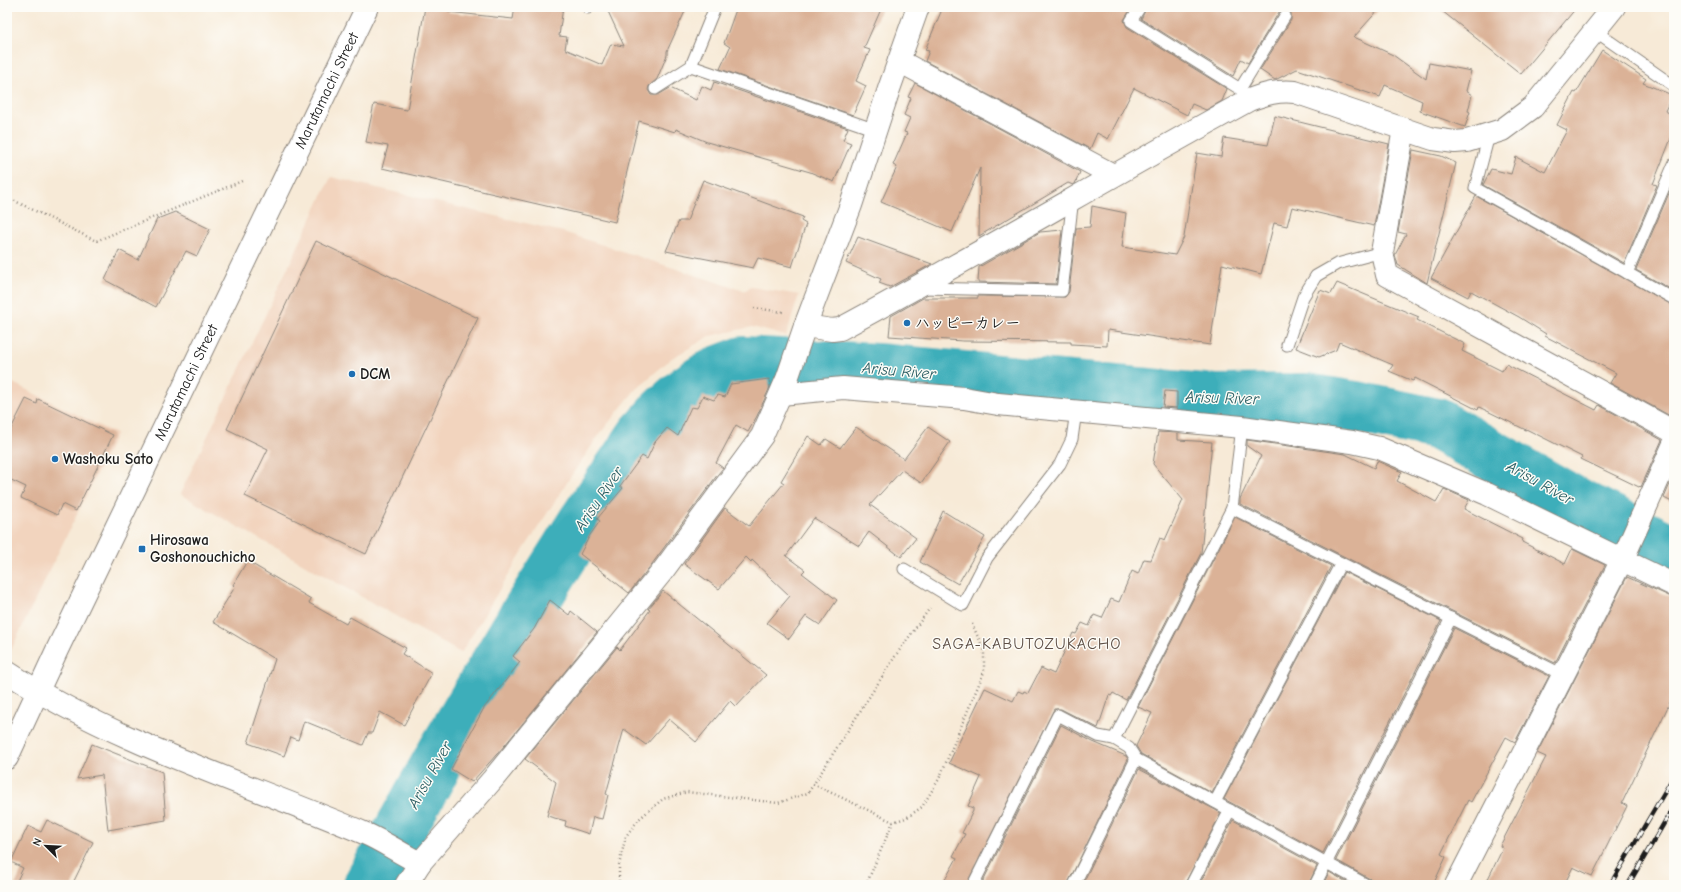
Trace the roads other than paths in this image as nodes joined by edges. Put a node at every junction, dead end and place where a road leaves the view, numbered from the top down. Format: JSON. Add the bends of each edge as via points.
{"nodes":[{"id":1,"x":367,"y":7,"type":"edge"},
{"id":2,"x":715,"y":7,"type":"edge"},
{"id":3,"x":918,"y":7,"type":"edge"},
{"id":4,"x":1140,"y":7,"type":"edge"},
{"id":5,"x":1614,"y":7,"type":"edge"},
{"id":6,"x":1286,"y":16,"type":"dead end"},
{"id":7,"x":1595,"y":31,"type":"junction"},
{"id":8,"x":899,"y":61,"type":"junction"},
{"id":9,"x":691,"y":66,"type":"junction"},
{"id":10,"x":1674,"y":86,"type":"edge"},
{"id":11,"x":656,"y":89,"type":"dead end"},
{"id":12,"x":1244,"y":94,"type":"junction"},
{"id":13,"x":1404,"y":129,"type":"junction"},
{"id":14,"x":876,"y":130,"type":"junction"},
{"id":15,"x":1489,"y":135,"type":"junction"},
{"id":16,"x":1674,"y":164,"type":"edge"},
{"id":17,"x":1113,"y":175,"type":"junction"},
{"id":18,"x":1073,"y":198,"type":"junction"},
{"id":19,"x":1382,"y":252,"type":"junction"},
{"id":20,"x":1627,"y":274,"type":"junction"},
{"id":21,"x":917,"y":288,"type":"junction"},
{"id":22,"x":1674,"y":299,"type":"edge"},
{"id":23,"x":803,"y":333,"type":"junction"},
{"id":24,"x":1287,"y":345,"type":"dead end"},
{"id":25,"x":784,"y":387,"type":"junction"},
{"id":26,"x":1076,"y":412,"type":"junction"},
{"id":27,"x":1242,"y":427,"type":"junction"},
{"id":28,"x":1674,"y":432,"type":"edge"},
{"id":29,"x":1674,"y":444,"type":"edge"},
{"id":30,"x":1232,"y":508,"type":"junction"},
{"id":31,"x":1623,"y":557,"type":"junction"},
{"id":32,"x":1341,"y":563,"type":"junction"},
{"id":33,"x":904,"y":568,"type":"dead end"},
{"id":34,"x":1674,"y":585,"type":"edge"},
{"id":35,"x":1451,"y":618,"type":"junction"},
{"id":36,"x":7,"y":672,"type":"edge"},
{"id":37,"x":1563,"y":675,"type":"junction"},
{"id":38,"x":38,"y":693,"type":"junction"},
{"id":39,"x":1114,"y":739,"type":"junction"},
{"id":40,"x":7,"y":758,"type":"edge"},
{"id":41,"x":1136,"y":759,"type":"junction"},
{"id":42,"x":1215,"y":802,"type":"junction"},
{"id":43,"x":1230,"y":810,"type":"junction"},
{"id":44,"x":412,"y":859,"type":"junction"},
{"id":45,"x":1326,"y":863,"type":"junction"},
{"id":46,"x":406,"y":885,"type":"edge"},
{"id":47,"x":974,"y":885,"type":"edge"},
{"id":48,"x":1074,"y":885,"type":"edge"},
{"id":49,"x":1191,"y":885,"type":"edge"},
{"id":50,"x":1315,"y":885,"type":"edge"},
{"id":51,"x":1367,"y":885,"type":"edge"},
{"id":52,"x":1456,"y":885,"type":"edge"}],
"edges":[{"from":1,"to":38,"type":"street","name":"Marutamachi Street"},
{"from":2,"to":9,"type":"lane"},
{"from":3,"to":8,"type":"street"},
{"from":4,"to":12,"type":"lane","via":[[1131,21]]},
{"from":5,"to":7,"type":"street"},
{"from":6,"to":12,"type":"lane"},
{"from":7,"to":10,"type":"lane"},
{"from":7,"to":15,"type":"street","via":[[1533,107],[1502,130]]},
{"from":8,"to":14,"type":"street"},
{"from":8,"to":17,"type":"street"},
{"from":9,"to":11,"type":"lane"},
{"from":9,"to":14,"type":"lane"},
{"from":12,"to":13,"type":"street","via":[[1295,92]]},
{"from":12,"to":17,"type":"street"},
{"from":13,"to":15,"type":"street","via":[[1455,142]]},
{"from":13,"to":19,"type":"street"},
{"from":14,"to":23,"type":"street"},
{"from":15,"to":20,"type":"lane","via":[[1475,188]]},
{"from":16,"to":20,"type":"lane"},
{"from":17,"to":18,"type":"street"},
{"from":18,"to":21,"type":"street"},
{"from":18,"to":21,"type":"lane","via":[[1062,291]]},
{"from":19,"to":24,"type":"lane","via":[[1337,264],[1316,276],[1303,297]]},
{"from":19,"to":28,"type":"street","via":[[1387,275]]},
{"from":20,"to":22,"type":"lane"},
{"from":21,"to":23,"type":"street","via":[[840,329]]},
{"from":23,"to":25,"type":"street"},
{"from":25,"to":26,"type":"street","via":[[843,388],[964,398]]},
{"from":25,"to":44,"type":"street","via":[[762,436],[662,572],[493,779]]},
{"from":26,"to":27,"type":"street"},
{"from":26,"to":33,"type":"lane","via":[[1072,439],[1060,464],[987,558],[963,605]]},
{"from":27,"to":30,"type":"lane"},
{"from":27,"to":31,"type":"street","via":[[1379,448],[1487,494]]},
{"from":29,"to":31,"type":"street"},
{"from":30,"to":32,"type":"lane"},
{"from":30,"to":39,"type":"lane"},
{"from":31,"to":34,"type":"street"},
{"from":31,"to":37,"type":"street"},
{"from":32,"to":35,"type":"lane"},
{"from":32,"to":42,"type":"lane"},
{"from":35,"to":37,"type":"lane"},
{"from":35,"to":45,"type":"lane"},
{"from":36,"to":38,"type":"street"},
{"from":37,"to":52,"type":"street"},
{"from":38,"to":40,"type":"street","name":"Marutamachi Street"},
{"from":38,"to":44,"type":"street","via":[[174,758],[366,834]]},
{"from":39,"to":41,"type":"lane","via":[[1129,748]]},
{"from":39,"to":47,"type":"lane","via":[[1098,736],[1058,715]]},
{"from":41,"to":42,"type":"lane"},
{"from":41,"to":48,"type":"lane"},
{"from":42,"to":43,"type":"lane"},
{"from":43,"to":45,"type":"lane"},
{"from":43,"to":49,"type":"lane"},
{"from":44,"to":46,"type":"street"},
{"from":45,"to":50,"type":"lane"},
{"from":45,"to":51,"type":"lane"}]}
